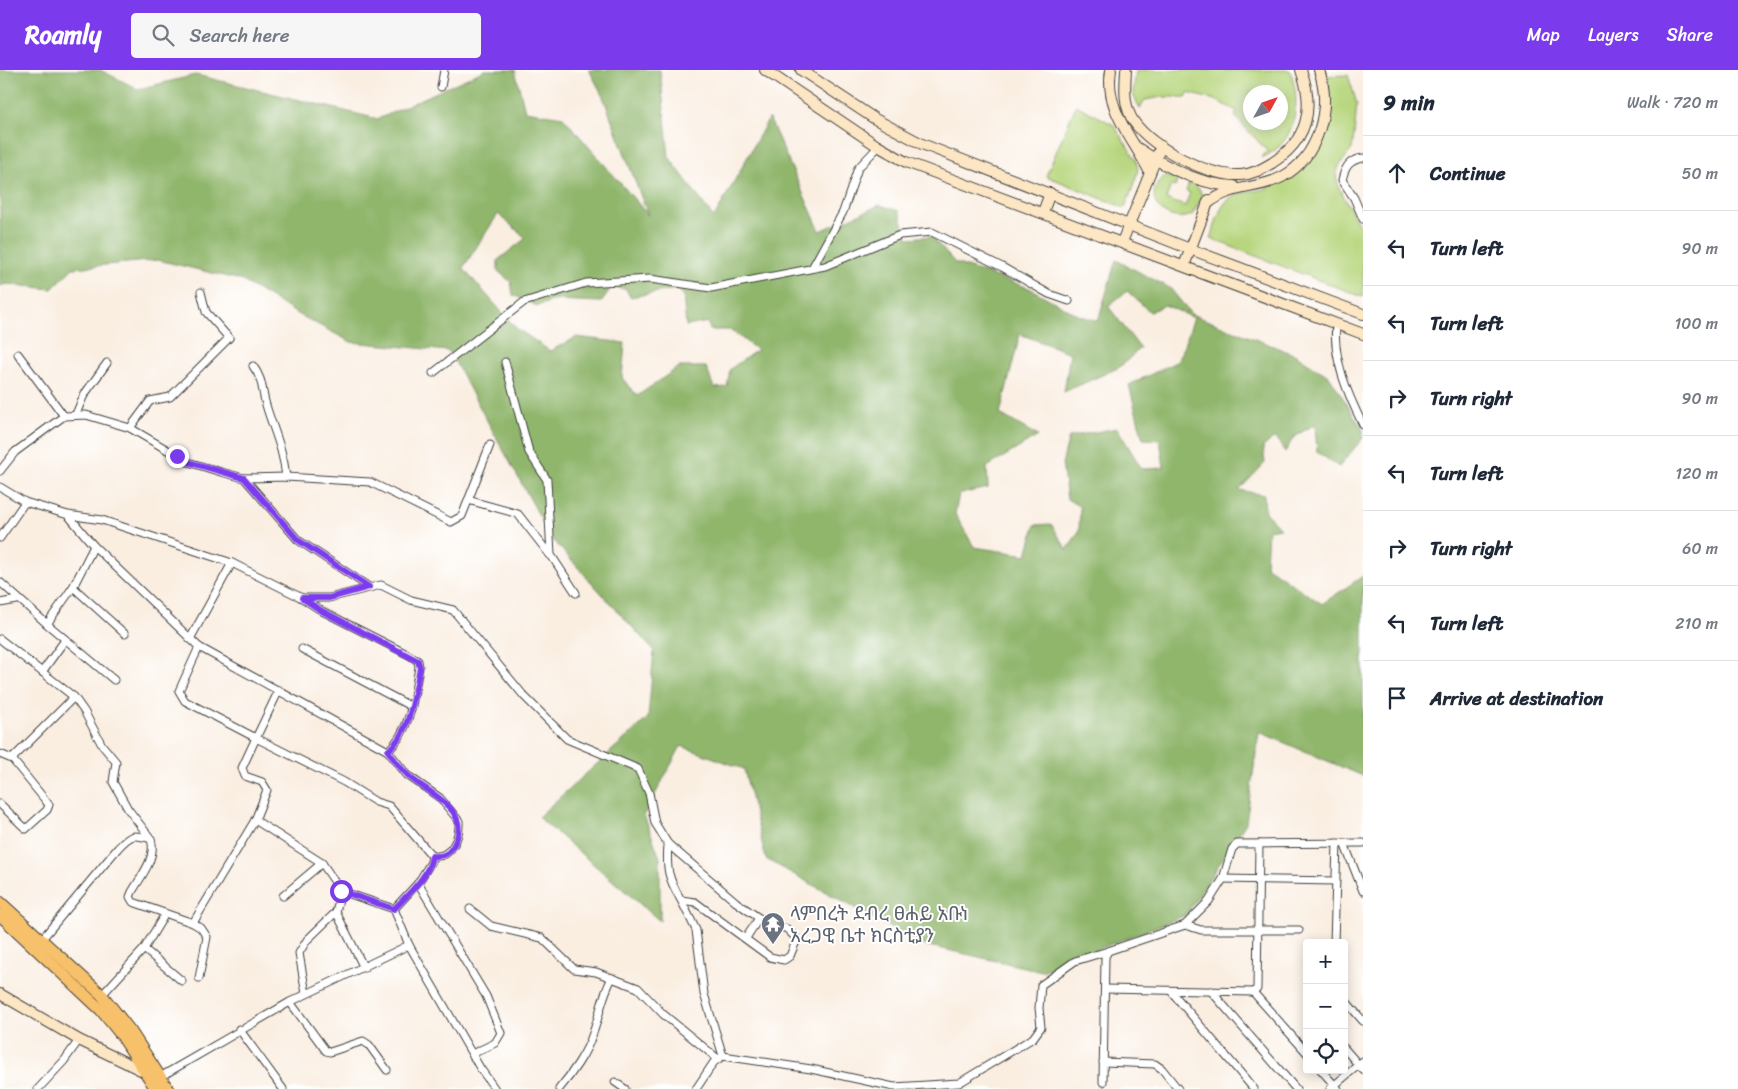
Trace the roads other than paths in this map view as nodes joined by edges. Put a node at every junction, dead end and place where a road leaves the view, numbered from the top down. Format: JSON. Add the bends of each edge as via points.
{"nodes":[{"id":1,"x":444,"y":70,"type":"edge"},
{"id":2,"x":765,"y":70,"type":"edge"},
{"id":3,"x":801,"y":70,"type":"edge"},
{"id":4,"x":1111,"y":70,"type":"edge"},
{"id":5,"x":1126,"y":70,"type":"edge"},
{"id":6,"x":1301,"y":70,"type":"edge"},
{"id":7,"x":1319,"y":70,"type":"edge"},
{"id":8,"x":441,"y":87,"type":"dead end"},
{"id":9,"x":879,"y":146,"type":"junction"},
{"id":10,"x":1161,"y":146,"type":"junction"},
{"id":11,"x":1136,"y":148,"type":"junction"},
{"id":12,"x":1363,"y":158,"type":"edge"},
{"id":13,"x":1155,"y":160,"type":"junction"},
{"id":14,"x":1150,"y":173,"type":"junction"},
{"id":15,"x":1220,"y":173,"type":"junction"},
{"id":16,"x":1215,"y":186,"type":"junction"},
{"id":17,"x":1242,"y":186,"type":"junction"},
{"id":18,"x":1050,"y":194,"type":"junction"},
{"id":19,"x":1207,"y":204,"type":"junction"},
{"id":20,"x":1043,"y":212,"type":"junction"},
{"id":21,"x":1363,"y":219,"type":"edge"},
{"id":22,"x":1128,"y":225,"type":"junction"},
{"id":23,"x":1122,"y":242,"type":"junction"},
{"id":24,"x":1190,"y":249,"type":"junction"},
{"id":25,"x":1184,"y":266,"type":"junction"},
{"id":26,"x":812,"y":268,"type":"junction"},
{"id":27,"x":201,"y":292,"type":"dead end"},
{"id":28,"x":1069,"y":301,"type":"dead end"},
{"id":29,"x":1363,"y":314,"type":"edge"},
{"id":30,"x":1336,"y":324,"type":"junction"},
{"id":31,"x":1363,"y":334,"type":"edge"},
{"id":32,"x":18,"y":354,"type":"dead end"},
{"id":33,"x":505,"y":362,"type":"dead end"},
{"id":34,"x":107,"y":364,"type":"dead end"},
{"id":35,"x":253,"y":366,"type":"dead end"},
{"id":36,"x":433,"y":373,"type":"dead end"},
{"id":37,"x":76,"y":414,"type":"junction"},
{"id":38,"x":64,"y":416,"type":"junction"},
{"id":39,"x":1363,"y":425,"type":"edge"},
{"id":40,"x":130,"y":428,"type":"junction"},
{"id":41,"x":490,"y":445,"type":"dead end"},
{"id":42,"x":0,"y":471,"type":"edge"},
{"id":43,"x":286,"y":477,"type":"junction"},
{"id":44,"x":244,"y":478,"type":"junction"},
{"id":45,"x":0,"y":487,"type":"edge"},
{"id":46,"x":468,"y":500,"type":"junction"},
{"id":47,"x":25,"y":502,"type":"junction"},
{"id":48,"x":68,"y":515,"type":"junction"},
{"id":49,"x":0,"y":538,"type":"edge"},
{"id":50,"x":94,"y":546,"type":"junction"},
{"id":51,"x":551,"y":555,"type":"junction"},
{"id":52,"x":232,"y":564,"type":"junction"},
{"id":53,"x":0,"y":582,"type":"edge"},
{"id":54,"x":73,"y":587,"type":"junction"},
{"id":55,"x":369,"y":587,"type":"junction"},
{"id":56,"x":576,"y":592,"type":"dead end"},
{"id":57,"x":302,"y":598,"type":"junction"},
{"id":58,"x":17,"y":600,"type":"junction"},
{"id":59,"x":0,"y":603,"type":"edge"},
{"id":60,"x":47,"y":624,"type":"junction"},
{"id":61,"x":125,"y":634,"type":"dead end"},
{"id":62,"x":0,"y":639,"type":"edge"},
{"id":63,"x":190,"y":639,"type":"junction"},
{"id":64,"x":66,"y":640,"type":"junction"},
{"id":65,"x":199,"y":647,"type":"junction"},
{"id":66,"x":302,"y":649,"type":"dead end"},
{"id":67,"x":42,"y":672,"type":"junction"},
{"id":68,"x":114,"y":680,"type":"dead end"},
{"id":69,"x":279,"y":690,"type":"junction"},
{"id":70,"x":74,"y":697,"type":"junction"},
{"id":71,"x":412,"y":707,"type":"junction"},
{"id":72,"x":256,"y":738,"type":"junction"},
{"id":73,"x":388,"y":751,"type":"junction"},
{"id":74,"x":0,"y":754,"type":"edge"},
{"id":75,"x":12,"y":759,"type":"junction"},
{"id":76,"x":0,"y":804,"type":"edge"},
{"id":77,"x":256,"y":820,"type":"junction"},
{"id":78,"x":151,"y":839,"type":"junction"},
{"id":79,"x":1341,"y":843,"type":"junction"},
{"id":80,"x":1363,"y":843,"type":"edge"},
{"id":81,"x":668,"y":844,"type":"junction"},
{"id":82,"x":1259,"y":844,"type":"junction"},
{"id":83,"x":432,"y":856,"type":"junction"},
{"id":84,"x":322,"y":863,"type":"junction"},
{"id":85,"x":1223,"y":879,"type":"junction"},
{"id":86,"x":1259,"y":880,"type":"junction"},
{"id":87,"x":1336,"y":881,"type":"junction"},
{"id":88,"x":418,"y":883,"type":"junction"},
{"id":89,"x":1363,"y":890,"type":"edge"},
{"id":90,"x":341,"y":891,"type":"junction"},
{"id":91,"x":283,"y":896,"type":"dead end"},
{"id":92,"x":681,"y":900,"type":"junction"},
{"id":93,"x":0,"y":902,"type":"edge"},
{"id":94,"x":394,"y":909,"type":"junction"},
{"id":95,"x":470,"y":909,"type":"dead end"},
{"id":96,"x":336,"y":912,"type":"junction"},
{"id":97,"x":166,"y":914,"type":"junction"},
{"id":98,"x":0,"y":916,"type":"edge"},
{"id":99,"x":759,"y":918,"type":"junction"},
{"id":100,"x":193,"y":923,"type":"junction"},
{"id":101,"x":1186,"y":925,"type":"junction"},
{"id":102,"x":1258,"y":930,"type":"junction"},
{"id":103,"x":1299,"y":930,"type":"dead end"},
{"id":104,"x":746,"y":938,"type":"junction"},
{"id":105,"x":1334,"y":939,"type":"edge"},
{"id":106,"x":42,"y":940,"type":"junction"},
{"id":107,"x":409,"y":945,"type":"junction"},
{"id":108,"x":144,"y":949,"type":"junction"},
{"id":109,"x":1108,"y":951,"type":"junction"},
{"id":110,"x":364,"y":968,"type":"junction"},
{"id":111,"x":199,"y":978,"type":"dead end"},
{"id":112,"x":612,"y":978,"type":"junction"},
{"id":113,"x":182,"y":981,"type":"dead end"},
{"id":114,"x":1105,"y":989,"type":"junction"},
{"id":115,"x":1170,"y":991,"type":"junction"},
{"id":116,"x":1211,"y":991,"type":"junction"},
{"id":117,"x":1253,"y":992,"type":"junction"},
{"id":118,"x":306,"y":994,"type":"junction"},
{"id":119,"x":102,"y":995,"type":"junction"},
{"id":120,"x":3,"y":998,"type":"edge"},
{"id":121,"x":290,"y":1002,"type":"junction"},
{"id":122,"x":1348,"y":1004,"type":"edge"},
{"id":123,"x":1363,"y":1021,"type":"edge"},
{"id":124,"x":239,"y":1029,"type":"junction"},
{"id":125,"x":79,"y":1040,"type":"junction"},
{"id":126,"x":1303,"y":1048,"type":"edge"},
{"id":127,"x":1348,"y":1052,"type":"edge"},
{"id":128,"x":472,"y":1054,"type":"junction"},
{"id":129,"x":720,"y":1058,"type":"junction"},
{"id":130,"x":1103,"y":1062,"type":"junction"},
{"id":131,"x":1361,"y":1065,"type":"edge"},
{"id":132,"x":387,"y":1070,"type":"dead end"},
{"id":133,"x":144,"y":1072,"type":"junction"},
{"id":134,"x":1324,"y":1074,"type":"edge"},
{"id":135,"x":160,"y":1077,"type":"junction"},
{"id":136,"x":615,"y":1082,"type":"dead end"},
{"id":137,"x":1103,"y":1082,"type":"dead end"},
{"id":138,"x":894,"y":1088,"type":"edge"},
{"id":139,"x":1334,"y":1088,"type":"edge"},
{"id":140,"x":38,"y":1089,"type":"edge"},
{"id":141,"x":156,"y":1089,"type":"edge"},
{"id":142,"x":168,"y":1089,"type":"edge"},
{"id":143,"x":283,"y":1089,"type":"edge"},
{"id":144,"x":495,"y":1089,"type":"edge"},
{"id":145,"x":559,"y":1089,"type":"edge"},
{"id":146,"x":625,"y":1089,"type":"edge"},
{"id":147,"x":696,"y":1089,"type":"edge"},
{"id":148,"x":1178,"y":1089,"type":"edge"},
{"id":149,"x":1254,"y":1089,"type":"edge"},
{"id":150,"x":1296,"y":1089,"type":"edge"}],
"edges":[{"from":1,"to":8,"type":"street"},
{"from":2,"to":9,"type":"main road"},
{"from":3,"to":18,"type":"main road","via":[[900,133]]},
{"from":4,"to":11,"type":"main road","via":[[1109,82],[1113,107]]},
{"from":5,"to":10,"type":"main road","via":[[1124,96],[1133,120]]},
{"from":6,"to":15,"type":"main road","via":[[1308,102],[1305,126],[1295,144],[1285,155],[1260,171],[1243,175]]},
{"from":7,"to":17,"type":"main road","via":[[1324,109],[1318,137],[1301,163],[1282,177]]},
{"from":9,"to":20,"type":"main road","via":[[906,162]]},
{"from":9,"to":26,"type":"street","via":[[858,168],[843,212]]},
{"from":10,"to":13,"type":"main road"},
{"from":10,"to":15,"type":"main road"},
{"from":11,"to":13,"type":"main road"},
{"from":11,"to":14,"type":"main road"},
{"from":12,"to":21,"type":"street","via":[[1350,161],[1342,180]]},
{"from":13,"to":14,"type":"main road"},
{"from":13,"to":16,"type":"main road"},
{"from":14,"to":22,"type":"main road"},
{"from":15,"to":16,"type":"main road"},
{"from":16,"to":17,"type":"main road"},
{"from":16,"to":19,"type":"main road"},
{"from":17,"to":19,"type":"main road","via":[[1221,193]]},
{"from":18,"to":20,"type":"main road"},
{"from":18,"to":22,"type":"main road"},
{"from":19,"to":24,"type":"main road"},
{"from":20,"to":23,"type":"main road"},
{"from":22,"to":23,"type":"main road"},
{"from":22,"to":24,"type":"main road"},
{"from":23,"to":25,"type":"main road"},
{"from":24,"to":25,"type":"main road"},
{"from":24,"to":29,"type":"main road"},
{"from":25,"to":30,"type":"main road"},
{"from":26,"to":28,"type":"street","via":[[825,266],[900,235],[932,232],[1049,294]]},
{"from":26,"to":36,"type":"street","via":[[711,288],[650,279],[586,283],[524,302]]},
{"from":27,"to":40,"type":"street","via":[[206,312],[230,338],[170,397],[150,401]]},
{"from":30,"to":31,"type":"main road"},
{"from":30,"to":39,"type":"street","via":[[1334,343],[1340,370]]},
{"from":32,"to":38,"type":"street"},
{"from":33,"to":51,"type":"street","via":[[529,452],[548,480]]},
{"from":34,"to":37,"type":"street","via":[[84,395]]},
{"from":35,"to":43,"type":"street","via":[[261,377],[265,402],[278,433]]},
{"from":37,"to":38,"type":"street"},
{"from":37,"to":40,"type":"street"},
{"from":38,"to":42,"type":"street","via":[[15,452]]},
{"from":40,"to":44,"type":"street","via":[[188,462]]},
{"from":41,"to":46,"type":"street"},
{"from":43,"to":44,"type":"street"},
{"from":43,"to":46,"type":"street","via":[[370,482],[451,522],[462,516]]},
{"from":44,"to":55,"type":"street","via":[[298,540]]},
{"from":45,"to":47,"type":"street"},
{"from":46,"to":51,"type":"street","via":[[518,514]]},
{"from":47,"to":48,"type":"street"},
{"from":47,"to":49,"type":"street"},
{"from":48,"to":50,"type":"street"},
{"from":48,"to":52,"type":"street","via":[[102,520]]},
{"from":50,"to":54,"type":"street"},
{"from":50,"to":63,"type":"street"},
{"from":51,"to":56,"type":"street"},
{"from":52,"to":57,"type":"street"},
{"from":52,"to":63,"type":"street"},
{"from":53,"to":58,"type":"street"},
{"from":54,"to":60,"type":"street"},
{"from":54,"to":61,"type":"street"},
{"from":55,"to":57,"type":"street","via":[[329,598]]},
{"from":55,"to":81,"type":"street","via":[[381,584],[411,600],[453,610],[524,696],[567,739],[638,769],[649,792],[655,823]]},
{"from":57,"to":71,"type":"street","via":[[418,661],[420,668]]},
{"from":58,"to":59,"type":"street"},
{"from":58,"to":60,"type":"street"},
{"from":60,"to":64,"type":"street"},
{"from":62,"to":67,"type":"street"},
{"from":63,"to":65,"type":"street"},
{"from":64,"to":67,"type":"street"},
{"from":64,"to":68,"type":"street"},
{"from":65,"to":69,"type":"street"},
{"from":65,"to":72,"type":"street","via":[[179,691],[182,698]]},
{"from":66,"to":71,"type":"street"},
{"from":67,"to":70,"type":"street"},
{"from":69,"to":72,"type":"street"},
{"from":69,"to":73,"type":"street"},
{"from":70,"to":75,"type":"street"},
{"from":70,"to":78,"type":"street","via":[[116,762],[113,782]]},
{"from":71,"to":73,"type":"street","via":[[396,744]]},
{"from":72,"to":77,"type":"street","via":[[242,768],[245,776],[262,782],[267,790]]},
{"from":72,"to":83,"type":"street","via":[[389,806]]},
{"from":73,"to":83,"type":"street","via":[[407,775],[440,798],[459,822],[452,848],[442,856]]},
{"from":74,"to":75,"type":"street"},
{"from":75,"to":76,"type":"street","via":[[49,805],[26,828]]},
{"from":77,"to":84,"type":"street"},
{"from":77,"to":100,"type":"street"},
{"from":78,"to":97,"type":"street","via":[[152,855],[130,897],[140,906]]},
{"from":78,"to":106,"type":"street","via":[[134,835],[128,838]]},
{"from":79,"to":80,"type":"street"},
{"from":79,"to":82,"type":"street"},
{"from":79,"to":87,"type":"street"},
{"from":79,"to":89,"type":"street"},
{"from":81,"to":92,"type":"street","via":[[666,865],[670,881]]},
{"from":81,"to":99,"type":"street"},
{"from":82,"to":85,"type":"street","via":[[1237,844],[1232,849]]},
{"from":82,"to":86,"type":"street"},
{"from":83,"to":88,"type":"street"},
{"from":84,"to":90,"type":"street"},
{"from":84,"to":91,"type":"street"},
{"from":85,"to":86,"type":"street"},
{"from":85,"to":101,"type":"street","via":[[1209,901]]},
{"from":86,"to":87,"type":"street"},
{"from":86,"to":102,"type":"street"},
{"from":87,"to":105,"type":"street"},
{"from":88,"to":94,"type":"street"},
{"from":88,"to":128,"type":"street","via":[[486,996],[501,1033],[495,1043]]},
{"from":90,"to":94,"type":"street"},
{"from":90,"to":96,"type":"street"},
{"from":92,"to":104,"type":"street","via":[[695,902]]},
{"from":92,"to":129,"type":"street","via":[[696,930],[704,994]]},
{"from":93,"to":106,"type":"main road"},
{"from":94,"to":107,"type":"street"},
{"from":95,"to":112,"type":"street","via":[[491,926],[542,938],[574,969]]},
{"from":96,"to":110,"type":"street"},
{"from":96,"to":118,"type":"street","via":[[307,940],[299,953]]},
{"from":97,"to":100,"type":"street"},
{"from":97,"to":108,"type":"street"},
{"from":98,"to":133,"type":"main road","via":[[98,1006],[122,1036]]},
{"from":99,"to":104,"type":"street"},
{"from":99,"to":104,"type":"street","via":[[796,936],[790,956],[784,960],[770,957]]},
{"from":100,"to":111,"type":"street","via":[[208,937]]},
{"from":101,"to":102,"type":"street","via":[[1201,930]]},
{"from":101,"to":109,"type":"street"},
{"from":102,"to":103,"type":"street"},
{"from":102,"to":117,"type":"street","via":[[1257,989]]},
{"from":106,"to":119,"type":"main road"},
{"from":107,"to":110,"type":"street"},
{"from":107,"to":128,"type":"street"},
{"from":108,"to":113,"type":"street"},
{"from":108,"to":119,"type":"street"},
{"from":109,"to":114,"type":"street","via":[[1105,957]]},
{"from":109,"to":138,"type":"street","via":[[1075,962],[1041,985],[1041,1027],[1019,1048],[959,1083]]},
{"from":110,"to":118,"type":"street"},
{"from":112,"to":129,"type":"street","via":[[638,988],[663,1014]]},
{"from":112,"to":145,"type":"street","via":[[593,1035]]},
{"from":114,"to":115,"type":"street"},
{"from":114,"to":130,"type":"street"},
{"from":115,"to":116,"type":"street"},
{"from":115,"to":149,"type":"street"},
{"from":116,"to":117,"type":"street"},
{"from":116,"to":150,"type":"street"},
{"from":117,"to":126,"type":"street"},
{"from":118,"to":121,"type":"street"},
{"from":119,"to":135,"type":"main road"},
{"from":120,"to":125,"type":"main road"},
{"from":121,"to":124,"type":"street"},
{"from":121,"to":132,"type":"street","via":[[326,1051],[363,1041]]},
{"from":122,"to":123,"type":"street"},
{"from":124,"to":135,"type":"street"},
{"from":124,"to":143,"type":"street"},
{"from":125,"to":133,"type":"main road"},
{"from":125,"to":140,"type":"street"},
{"from":127,"to":131,"type":"street"},
{"from":128,"to":144,"type":"street"},
{"from":129,"to":138,"type":"street","via":[[811,1069]]},
{"from":129,"to":147,"type":"street"},
{"from":130,"to":137,"type":"street"},
{"from":130,"to":148,"type":"street","via":[[1155,1064]]},
{"from":131,"to":139,"type":"street"},
{"from":133,"to":135,"type":"main road"},
{"from":133,"to":141,"type":"main road"},
{"from":134,"to":139,"type":"street"},
{"from":135,"to":142,"type":"main road"},
{"from":136,"to":146,"type":"street"}]}
